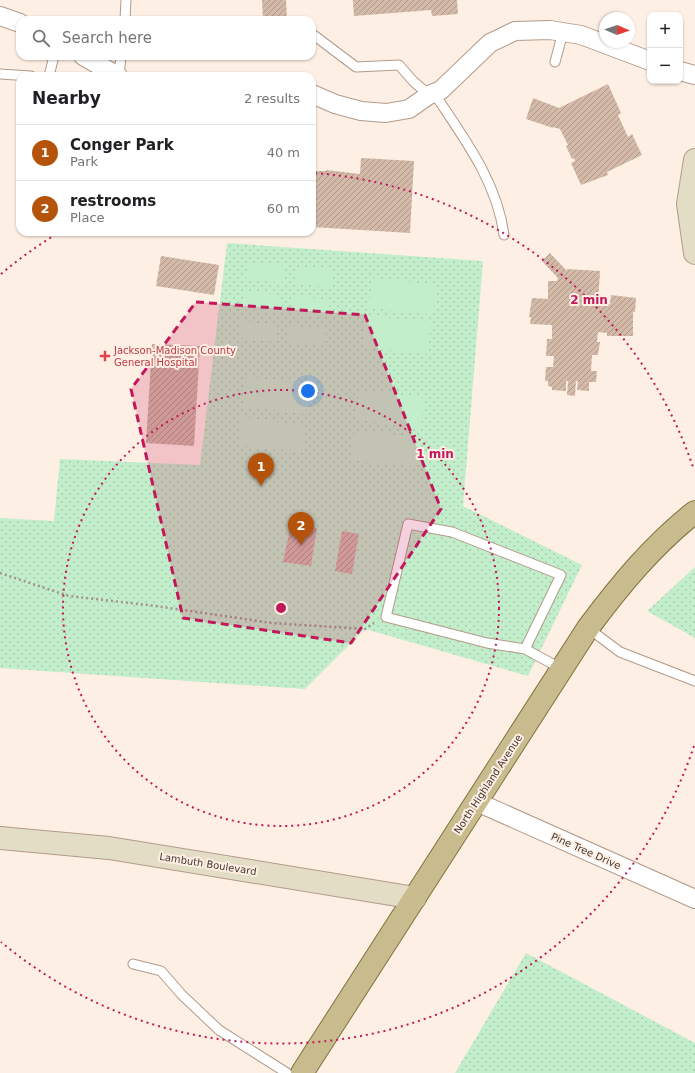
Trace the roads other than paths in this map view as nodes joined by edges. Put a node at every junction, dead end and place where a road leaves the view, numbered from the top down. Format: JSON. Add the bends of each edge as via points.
{"nodes":[{"id":1,"x":126,"y":0,"type":"edge"},
{"id":2,"x":0,"y":16,"type":"edge"},
{"id":3,"x":125,"y":16,"type":"edge"},
{"id":4,"x":16,"y":22,"type":"edge"},
{"id":5,"x":564,"y":32,"type":"junction"},
{"id":6,"x":316,"y":37,"type":"edge"},
{"id":7,"x":53,"y":60,"type":"edge"},
{"id":8,"x":90,"y":60,"type":"edge"},
{"id":9,"x":120,"y":60,"type":"edge"},
{"id":10,"x":647,"y":60,"type":"edge"},
{"id":11,"x":555,"y":62,"type":"dead end"},
{"id":12,"x":50,"y":72,"type":"edge"},
{"id":13,"x":111,"y":72,"type":"edge"},
{"id":14,"x":119,"y":72,"type":"edge"},
{"id":15,"x":683,"y":72,"type":"edge"},
{"id":16,"x":0,"y":74,"type":"edge"},
{"id":17,"x":16,"y":75,"type":"edge"},
{"id":18,"x":695,"y":75,"type":"edge"},
{"id":19,"x":432,"y":94,"type":"junction"},
{"id":20,"x":316,"y":96,"type":"edge"},
{"id":21,"x":695,"y":160,"type":"edge"},
{"id":22,"x":504,"y":235,"type":"dead end"},
{"id":23,"x":695,"y":253,"type":"edge"},
{"id":24,"x":695,"y":512,"type":"edge"},
{"id":25,"x":588,"y":628,"type":"junction"},
{"id":26,"x":525,"y":648,"type":"junction"},
{"id":27,"x":562,"y":669,"type":"junction"},
{"id":28,"x":695,"y":681,"type":"edge"},
{"id":29,"x":477,"y":802,"type":"junction"},
{"id":30,"x":0,"y":838,"type":"edge"},
{"id":31,"x":415,"y":898,"type":"junction"},
{"id":32,"x":695,"y":899,"type":"edge"},
{"id":33,"x":133,"y":964,"type":"dead end"},
{"id":34,"x":287,"y":1073,"type":"edge"},
{"id":35,"x":302,"y":1073,"type":"edge"}],
"edges":[{"from":1,"to":3,"type":"lane"},
{"from":2,"to":4,"type":"street"},
{"from":5,"to":10,"type":"street","via":[[581,35]]},
{"from":5,"to":11,"type":"lane"},
{"from":5,"to":19,"type":"street","via":[[516,31],[490,43],[440,90]]},
{"from":6,"to":19,"type":"lane","via":[[356,67],[399,65],[413,81]]},
{"from":7,"to":12,"type":"lane"},
{"from":8,"to":13,"type":"street"},
{"from":9,"to":14,"type":"lane"},
{"from":15,"to":18,"type":"street"},
{"from":16,"to":17,"type":"lane"},
{"from":19,"to":20,"type":"street","via":[[409,109],[386,113],[361,111]]},
{"from":19,"to":22,"type":"lane","via":[[477,158],[501,214]]},
{"from":21,"to":23,"type":"street","via":[[688,204]]},
{"from":24,"to":25,"type":"main road","name":"North Highland Avenue","via":[[648,554],[620,584]]},
{"from":25,"to":27,"type":"main road","name":"North Highland Avenue"},
{"from":25,"to":28,"type":"lane","via":[[620,652]]},
{"from":26,"to":26,"type":"lane","via":[[487,643],[386,616],[408,524],[452,532],[561,576]]},
{"from":26,"to":27,"type":"lane"},
{"from":27,"to":29,"type":"main road","name":"North Highland Avenue"},
{"from":29,"to":31,"type":"main road","name":"North Highland Avenue"},
{"from":29,"to":32,"type":"street","name":"Pine Tree Drive"},
{"from":30,"to":31,"type":"street","name":"Lambuth Boulevard","via":[[109,848]]},
{"from":31,"to":35,"type":"main road","name":"North Highland Avenue"},
{"from":33,"to":34,"type":"lane","via":[[161,971],[219,1030]]}]}
